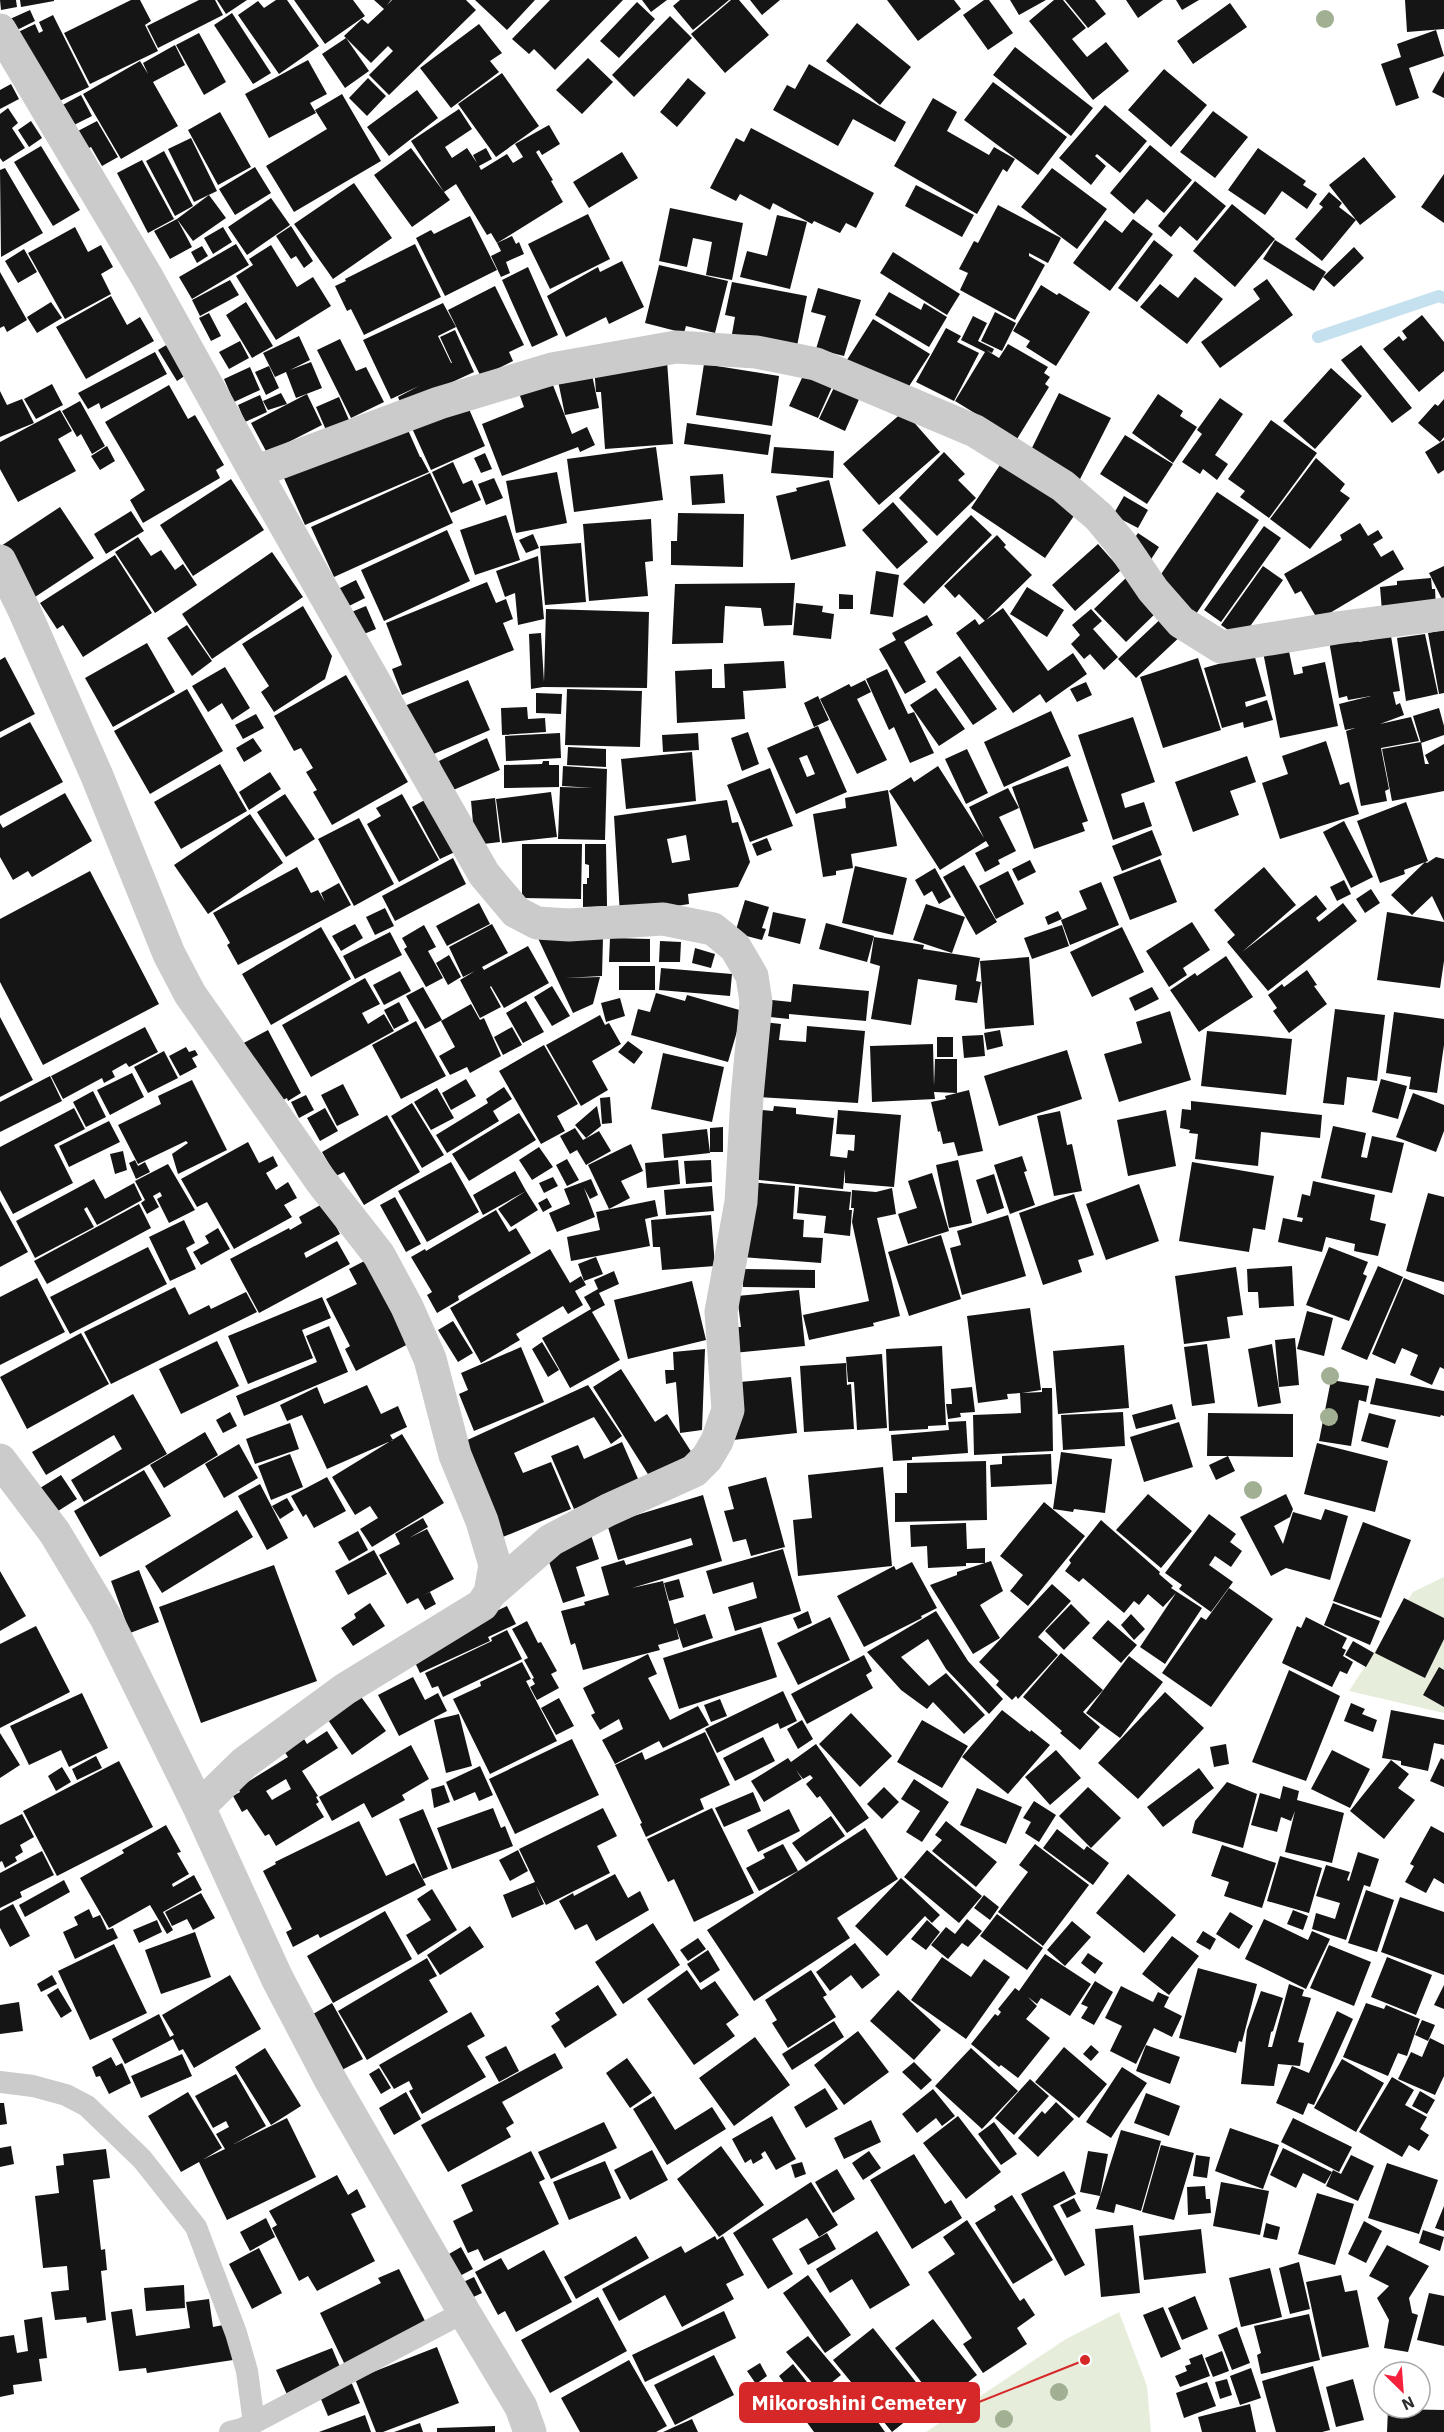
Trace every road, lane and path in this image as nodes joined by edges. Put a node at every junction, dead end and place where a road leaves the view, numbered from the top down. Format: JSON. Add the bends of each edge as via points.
{"nodes":[{"id":1,"x":0,"y":30,"type":"edge"},
{"id":2,"x":255,"y":472,"type":"junction"},
{"id":3,"x":0,"y":561,"type":"edge"},
{"id":4,"x":1444,"y":614,"type":"edge"},
{"id":5,"x":0,"y":1460,"type":"edge"},
{"id":6,"x":490,"y":1593,"type":"junction"},
{"id":7,"x":199,"y":1808,"type":"junction"},
{"id":8,"x":0,"y":2082,"type":"edge"},
{"id":9,"x":464,"y":2312,"type":"junction"},
{"id":10,"x":254,"y":2423,"type":"junction"},
{"id":11,"x":230,"y":2432,"type":"edge"},
{"id":12,"x":530,"y":2432,"type":"edge"}],
"edges":[{"from":1,"to":2,"type":"street","via":[[147,278]]},
{"from":2,"to":4,"type":"street","via":[[439,403],[552,369],[676,346],[756,352],[816,364],[975,431],[1063,486],[1105,524],[1181,622],[1221,647]]},
{"from":2,"to":6,"type":"street","via":[[484,874],[516,912],[537,922],[569,925],[663,920],[713,929],[735,947],[752,976],[756,1002],[741,1202],[721,1312],[728,1410],[717,1441],[694,1471],[551,1540]]},
{"from":3,"to":6,"type":"street","via":[[97,776],[169,954],[190,994],[321,1181],[379,1256],[407,1307],[430,1359],[455,1455],[495,1564]]},
{"from":5,"to":7,"type":"street","via":[[55,1533],[106,1618]]},
{"from":6,"to":7,"type":"street","via":[[482,1605],[345,1689],[244,1763]]},
{"from":7,"to":9,"type":"street","via":[[277,1978],[331,2081]]},
{"from":8,"to":10,"type":"lane","via":[[66,2095],[87,2106],[142,2159],[196,2227],[236,2333],[247,2371]]},
{"from":9,"to":10,"type":"lane"},
{"from":9,"to":12,"type":"street","via":[[521,2407]]},
{"from":10,"to":11,"type":"lane"}]}
